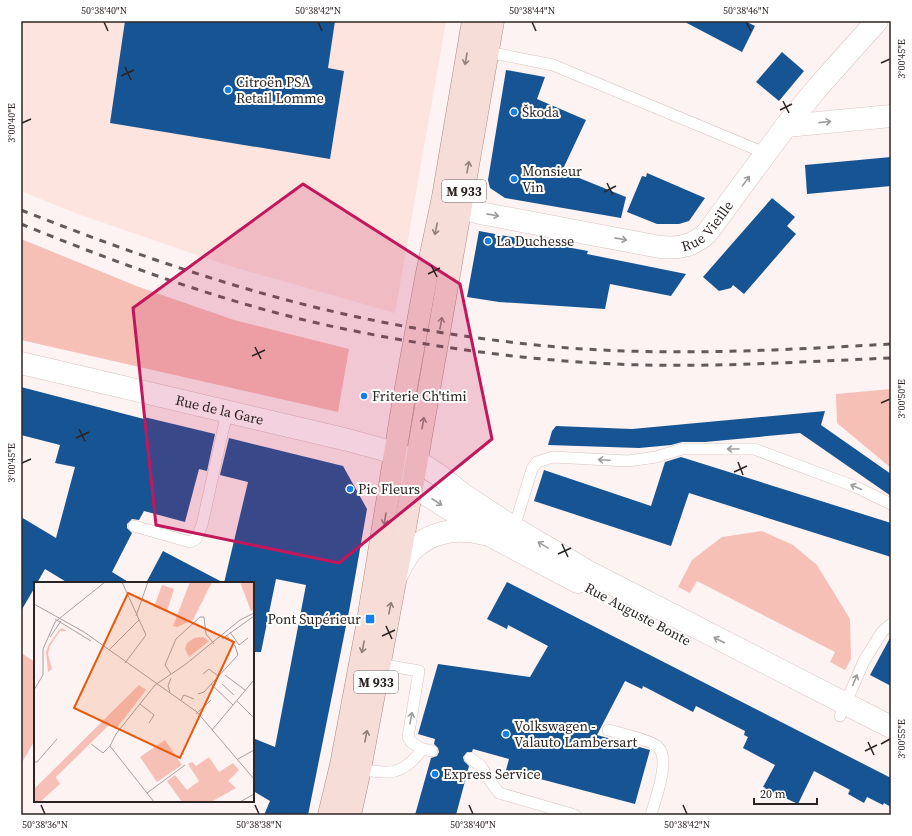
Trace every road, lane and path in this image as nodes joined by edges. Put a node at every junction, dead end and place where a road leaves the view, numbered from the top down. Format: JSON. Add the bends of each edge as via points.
{"nodes":[{"id":1,"x":472,"y":21,"type":"edge"},
{"id":2,"x":493,"y":21,"type":"edge"},
{"id":3,"x":877,"y":21,"type":"edge"},
{"id":4,"x":488,"y":52,"type":"junction"},
{"id":5,"x":891,"y":116,"type":"edge"},
{"id":6,"x":786,"y":126,"type":"junction"},
{"id":7,"x":766,"y":153,"type":"junction"},
{"id":8,"x":446,"y":180,"type":"junction"},
{"id":9,"x":461,"y":208,"type":"junction"},
{"id":10,"x":21,"y":363,"type":"edge"},
{"id":11,"x":227,"y":412,"type":"junction"},
{"id":12,"x":416,"y":461,"type":"junction"},
{"id":13,"x":394,"y":463,"type":"junction"},
{"id":14,"x":412,"y":486,"type":"junction"},
{"id":15,"x":891,"y":504,"type":"edge"},
{"id":16,"x":134,"y":526,"type":"dead end"},
{"id":17,"x":514,"y":528,"type":"junction"},
{"id":18,"x":491,"y":536,"type":"junction"},
{"id":19,"x":397,"y":575,"type":"junction"},
{"id":20,"x":891,"y":624,"type":"edge"},
{"id":21,"x":379,"y":664,"type":"junction"},
{"id":22,"x":843,"y":710,"type":"junction"},
{"id":23,"x":891,"y":727,"type":"edge"},
{"id":24,"x":608,"y":730,"type":"dead end"},
{"id":25,"x":891,"y":742,"type":"edge"},
{"id":26,"x":470,"y":758,"type":"dead end"},
{"id":27,"x":350,"y":767,"type":"junction"},
{"id":28,"x":342,"y":813,"type":"edge"},
{"id":29,"x":574,"y":815,"type":"edge"},
{"id":30,"x":651,"y":815,"type":"edge"}],
"edges":[{"from":1,"to":8,"type":"main road","number":"M 933","one_way":true},
{"from":2,"to":4,"type":"main road","number":"M 933"},
{"from":3,"to":6,"type":"street","name":"Rue Vieille"},
{"from":4,"to":7,"type":"lane","via":[[553,65]]},
{"from":9,"to":4,"type":"main road","number":"M 933","one_way":true},
{"from":6,"to":5,"type":"street","one_way":true},
{"from":6,"to":7,"type":"street","name":"Rue Vieille"},
{"from":9,"to":7,"type":"street","name":"Rue Vieille","one_way":true,"via":[[671,248],[681,247],[699,240],[707,233]]},
{"from":8,"to":9,"type":"street","via":[[451,199]]},
{"from":8,"to":13,"type":"main road","number":"M 933","one_way":true},
{"from":12,"to":9,"type":"main road","number":"M 933","one_way":true},
{"from":10,"to":11,"type":"street","name":"Rue de la Gare"},
{"from":11,"to":13,"type":"street","name":"Rue de la Gare","via":[[348,440]]},
{"from":11,"to":16,"type":"lane","via":[[202,525],[196,538],[190,542]]},
{"from":12,"to":13,"type":"street","name":"Rue de la Gare"},
{"from":12,"to":14,"type":"main road","number":"M 933"},
{"from":12,"to":17,"type":"street","name":"Rue Auguste Bonte"},
{"from":13,"to":14,"type":"street","name":"Rue Auguste Bonte"},
{"from":13,"to":27,"type":"main road","number":"M 933","one_way":true,"via":[[367,627]]},
{"from":14,"to":18,"type":"street","name":"Rue Auguste Bonte","one_way":true},
{"from":14,"to":19,"type":"main road","number":"M 933"},
{"from":15,"to":17,"type":"lane","one_way":true,"via":[[856,487],[754,449],[682,450],[628,461],[553,457],[537,462],[532,469]]},
{"from":22,"to":17,"type":"street","name":"Rue Auguste Bonte","one_way":true,"via":[[587,572]]},
{"from":18,"to":19,"type":"street","via":[[458,530],[440,533],[428,538],[411,551]]},
{"from":18,"to":22,"type":"street","name":"Rue Auguste Bonte","via":[[705,649]]},
{"from":21,"to":19,"type":"main road","number":"M 933","one_way":true},
{"from":22,"to":20,"type":"lane","one_way":true,"via":[[864,661],[882,632]]},
{"from":27,"to":21,"type":"main road","number":"M 933","one_way":true},
{"from":27,"to":21,"type":"lane","one_way":true,"via":[[396,771],[427,750],[411,742],[408,737],[419,671]]},
{"from":22,"to":23,"type":"street","name":"Rue Auguste Bonte"},
{"from":22,"to":25,"type":"street","name":"Rue Auguste Bonte"},
{"from":24,"to":30,"type":"lane","via":[[658,746],[663,756],[663,768]]},
{"from":26,"to":29,"type":"lane","via":[[481,766],[499,793]]},
{"from":27,"to":28,"type":"main road","number":"M 933"}]}
